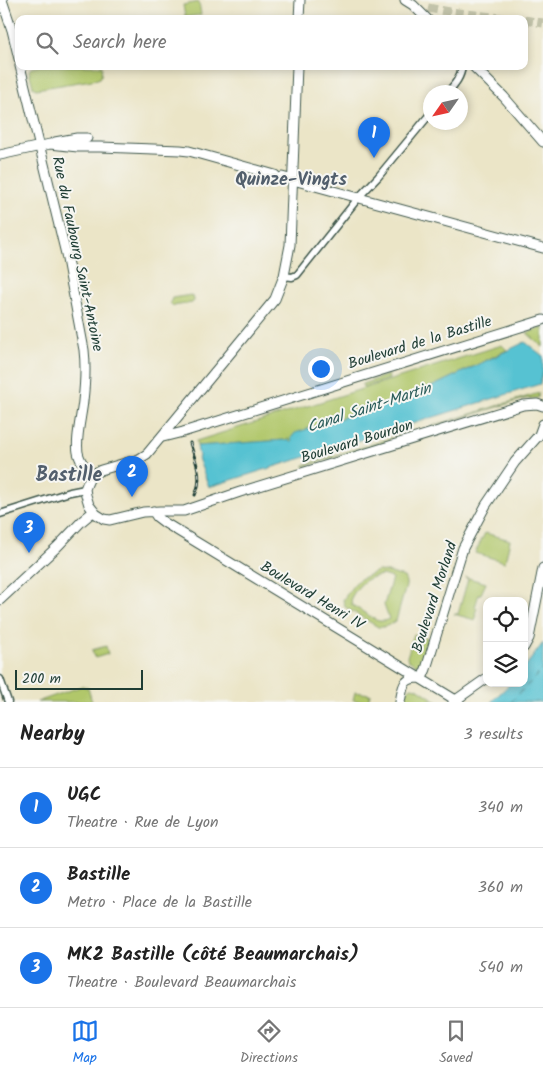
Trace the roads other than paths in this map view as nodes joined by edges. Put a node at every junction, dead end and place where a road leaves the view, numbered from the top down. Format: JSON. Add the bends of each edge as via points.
{"nodes":[{"id":1,"x":2,"y":0,"type":"edge"},
{"id":2,"x":300,"y":0,"type":"edge"},
{"id":3,"x":410,"y":1,"type":"edge"},
{"id":4,"x":428,"y":8,"type":"tunnel mouth"},
{"id":5,"x":299,"y":15,"type":"edge"},
{"id":6,"x":423,"y":15,"type":"tunnel mouth"},
{"id":7,"x":15,"y":42,"type":"edge"},
{"id":8,"x":21,"y":70,"type":"edge"},
{"id":9,"x":297,"y":70,"type":"edge"},
{"id":10,"x":462,"y":70,"type":"edge"},
{"id":11,"x":477,"y":70,"type":"edge"},
{"id":12,"x":454,"y":85,"type":"edge"},
{"id":13,"x":423,"y":122,"type":"edge"},
{"id":14,"x":542,"y":142,"type":"edge"},
{"id":15,"x":40,"y":146,"type":"junction"},
{"id":16,"x":0,"y":155,"type":"edge"},
{"id":17,"x":293,"y":180,"type":"junction"},
{"id":18,"x":359,"y":197,"type":"junction"},
{"id":19,"x":543,"y":248,"type":"edge"},
{"id":20,"x":284,"y":276,"type":"junction"},
{"id":21,"x":543,"y":320,"type":"edge"},
{"id":22,"x":543,"y":406,"type":"edge"},
{"id":23,"x":543,"y":424,"type":"edge"},
{"id":24,"x":163,"y":437,"type":"junction"},
{"id":25,"x":92,"y":476,"type":"junction"},
{"id":26,"x":85,"y":489,"type":"junction"},
{"id":27,"x":94,"y":511,"type":"junction"},
{"id":28,"x":153,"y":511,"type":"junction"},
{"id":29,"x":0,"y":514,"type":"edge"},
{"id":30,"x":543,"y":568,"type":"edge"},
{"id":31,"x":0,"y":600,"type":"edge"},
{"id":32,"x":527,"y":642,"type":"edge"},
{"id":33,"x":419,"y":678,"type":"junction"},
{"id":34,"x":0,"y":679,"type":"edge"},
{"id":35,"x":483,"y":681,"type":"edge"},
{"id":36,"x":456,"y":701,"type":"edge"},
{"id":37,"x":8,"y":702,"type":"edge"},
{"id":38,"x":400,"y":702,"type":"edge"}],
"edges":[{"from":1,"to":7,"type":"main road"},
{"from":2,"to":5,"type":"main road"},
{"from":3,"to":4,"type":"main road"},
{"from":3,"to":6,"type":"main road"},
{"from":8,"to":15,"type":"main road","name":"Rue du Faubourg Saint-Antoine"},
{"from":9,"to":17,"type":"main road"},
{"from":10,"to":12,"type":"street"},
{"from":11,"to":14,"type":"main road"},
{"from":13,"to":18,"type":"street"},
{"from":15,"to":16,"type":"main road"},
{"from":15,"to":17,"type":"main road","via":[[55,142],[189,151]]},
{"from":15,"to":25,"type":"main road","name":"Rue du Faubourg Saint-Antoine","via":[[69,268],[84,350],[84,390],[77,443],[80,459]]},
{"from":17,"to":18,"type":"main road"},
{"from":17,"to":20,"type":"main road","via":[[290,241]]},
{"from":18,"to":19,"type":"main road"},
{"from":18,"to":20,"type":"street","via":[[298,274]]},
{"from":20,"to":24,"type":"main road","via":[[275,299]]},
{"from":21,"to":24,"type":"main road","name":"Boulevard de la Bastille"},
{"from":22,"to":28,"type":"main road","name":"Boulevard Bourdon","via":[[523,405],[184,511]]},
{"from":23,"to":33,"type":"main road","name":"Boulevard Morland","via":[[539,435],[515,462],[484,507],[464,548],[426,670]]},
{"from":24,"to":25,"type":"main road","via":[[144,457],[101,470]]},
{"from":25,"to":26,"type":"main road"},
{"from":26,"to":27,"type":"main road"},
{"from":26,"to":29,"type":"street"},
{"from":27,"to":28,"type":"main road","name":"Boulevard Bourdon","via":[[101,518],[110,520]]},
{"from":27,"to":31,"type":"main road"},
{"from":28,"to":33,"type":"main road","name":"Boulevard Henri IV","via":[[164,523]]},
{"from":30,"to":32,"type":"main road"},
{"from":33,"to":36,"type":"main road","name":"Boulevard Henri IV"},
{"from":33,"to":38,"type":"main road","via":[[410,678],[403,685]]},
{"from":34,"to":37,"type":"street"},
{"from":35,"to":36,"type":"main road"}]}
